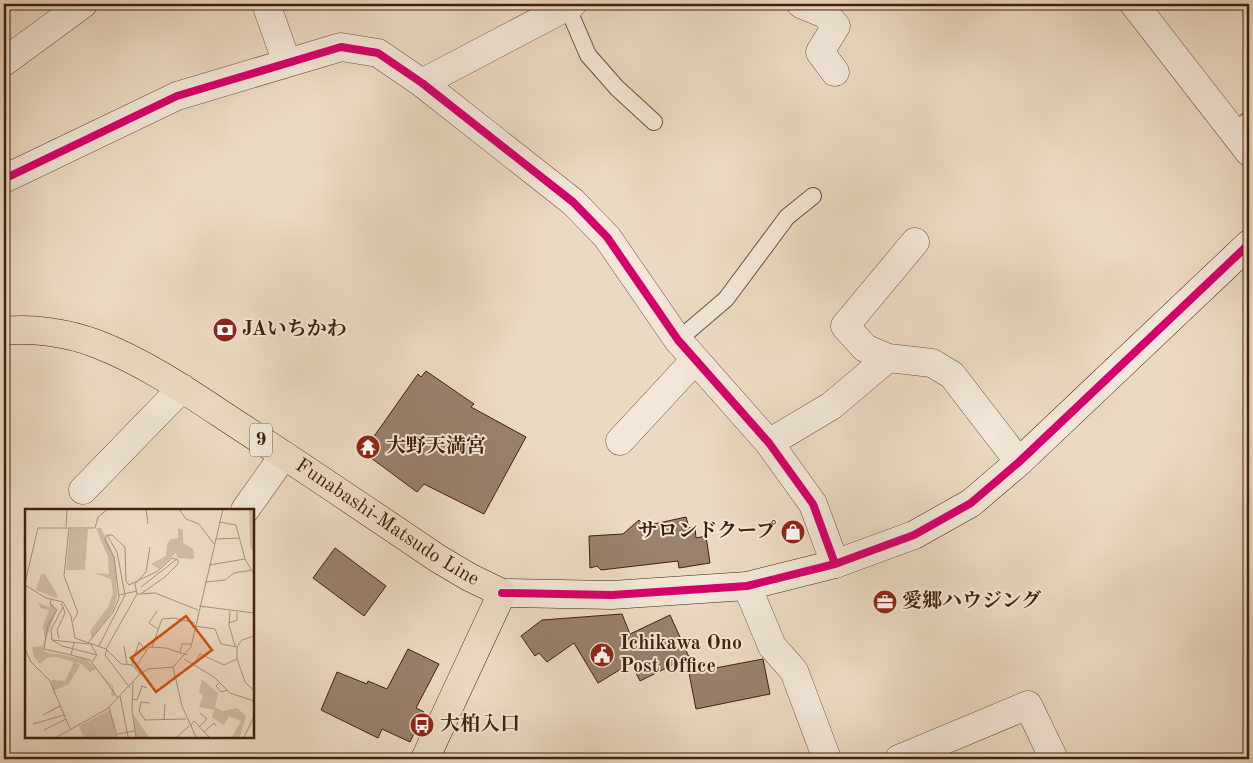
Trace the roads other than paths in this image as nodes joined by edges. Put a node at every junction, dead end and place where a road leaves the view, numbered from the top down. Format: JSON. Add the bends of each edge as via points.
{"nodes":[{"id":1,"x":82,"y":4,"type":"edge"},
{"id":2,"x":266,"y":4,"type":"edge"},
{"id":3,"x":801,"y":4,"type":"edge"},
{"id":4,"x":1134,"y":4,"type":"edge"},
{"id":5,"x":569,"y":5,"type":"edge"},
{"id":6,"x":4,"y":62,"type":"edge"},
{"id":7,"x":287,"y":63,"type":"junction"},
{"id":8,"x":835,"y":72,"type":"dead end"},
{"id":9,"x":422,"y":83,"type":"junction"},
{"id":10,"x":654,"y":122,"type":"dead end"},
{"id":11,"x":1244,"y":135,"type":"edge"},
{"id":12,"x":4,"y":179,"type":"edge"},
{"id":13,"x":813,"y":196,"type":"dead end"},
{"id":14,"x":915,"y":242,"type":"dead end"},
{"id":15,"x":1249,"y":244,"type":"edge"},
{"id":16,"x":4,"y":331,"type":"edge"},
{"id":17,"x":678,"y":340,"type":"junction"},
{"id":18,"x":888,"y":358,"type":"junction"},
{"id":19,"x":695,"y":360,"type":"junction"},
{"id":20,"x":182,"y":388,"type":"junction"},
{"id":21,"x":620,"y":441,"type":"dead end"},
{"id":22,"x":769,"y":443,"type":"junction"},
{"id":23,"x":284,"y":455,"type":"junction"},
{"id":24,"x":1019,"y":462,"type":"junction"},
{"id":25,"x":83,"y":490,"type":"dead end"},
{"id":26,"x":246,"y":509,"type":"edge"},
{"id":27,"x":835,"y":564,"type":"junction"},
{"id":28,"x":747,"y":586,"type":"junction"},
{"id":29,"x":502,"y":592,"type":"junction"},
{"id":30,"x":432,"y":757,"type":"edge"},
{"id":31,"x":827,"y":759,"type":"edge"},
{"id":32,"x":899,"y":759,"type":"edge"},
{"id":33,"x":1054,"y":759,"type":"edge"}],
"edges":[{"from":1,"to":6,"type":"street"},
{"from":2,"to":7,"type":"street"},
{"from":3,"to":8,"type":"street","via":[[825,14],[836,26],[820,52]]},
{"from":4,"to":11,"type":"street"},
{"from":5,"to":9,"type":"street"},
{"from":5,"to":10,"type":"lane","via":[[588,55]]},
{"from":7,"to":9,"type":"street","via":[[340,47],[378,52]]},
{"from":7,"to":12,"type":"street","via":[[177,96]]},
{"from":9,"to":17,"type":"street","via":[[573,202],[607,237]]},
{"from":13,"to":17,"type":"lane","via":[[786,217],[726,299]]},
{"from":14,"to":18,"type":"street","via":[[845,326],[865,348]]},
{"from":15,"to":24,"type":"street"},
{"from":16,"to":20,"type":"main road","name":"Funabashi-Matsudo Line","number":"9","via":[[61,334],[96,343]]},
{"from":17,"to":19,"type":"street"},
{"from":18,"to":22,"type":"street","via":[[831,406]]},
{"from":18,"to":24,"type":"street","via":[[932,364],[952,375]]},
{"from":19,"to":21,"type":"street"},
{"from":19,"to":22,"type":"street"},
{"from":20,"to":23,"type":"main road","name":"Funabashi-Matsudo Line","number":"9"},
{"from":20,"to":25,"type":"street"},
{"from":22,"to":27,"type":"street","via":[[813,504]]},
{"from":23,"to":26,"type":"street"},
{"from":23,"to":29,"type":"main road","name":"Funabashi-Matsudo Line","number":"9","via":[[437,558]]},
{"from":24,"to":27,"type":"street","via":[[971,502],[914,535]]},
{"from":27,"to":28,"type":"street"},
{"from":28,"to":29,"type":"street","via":[[612,595]]},
{"from":28,"to":31,"type":"street","via":[[772,646],[794,671]]},
{"from":29,"to":30,"type":"main road","name":"Funabashi-Matsudo Line"},
{"from":32,"to":33,"type":"street","via":[[1028,704]]}]}
